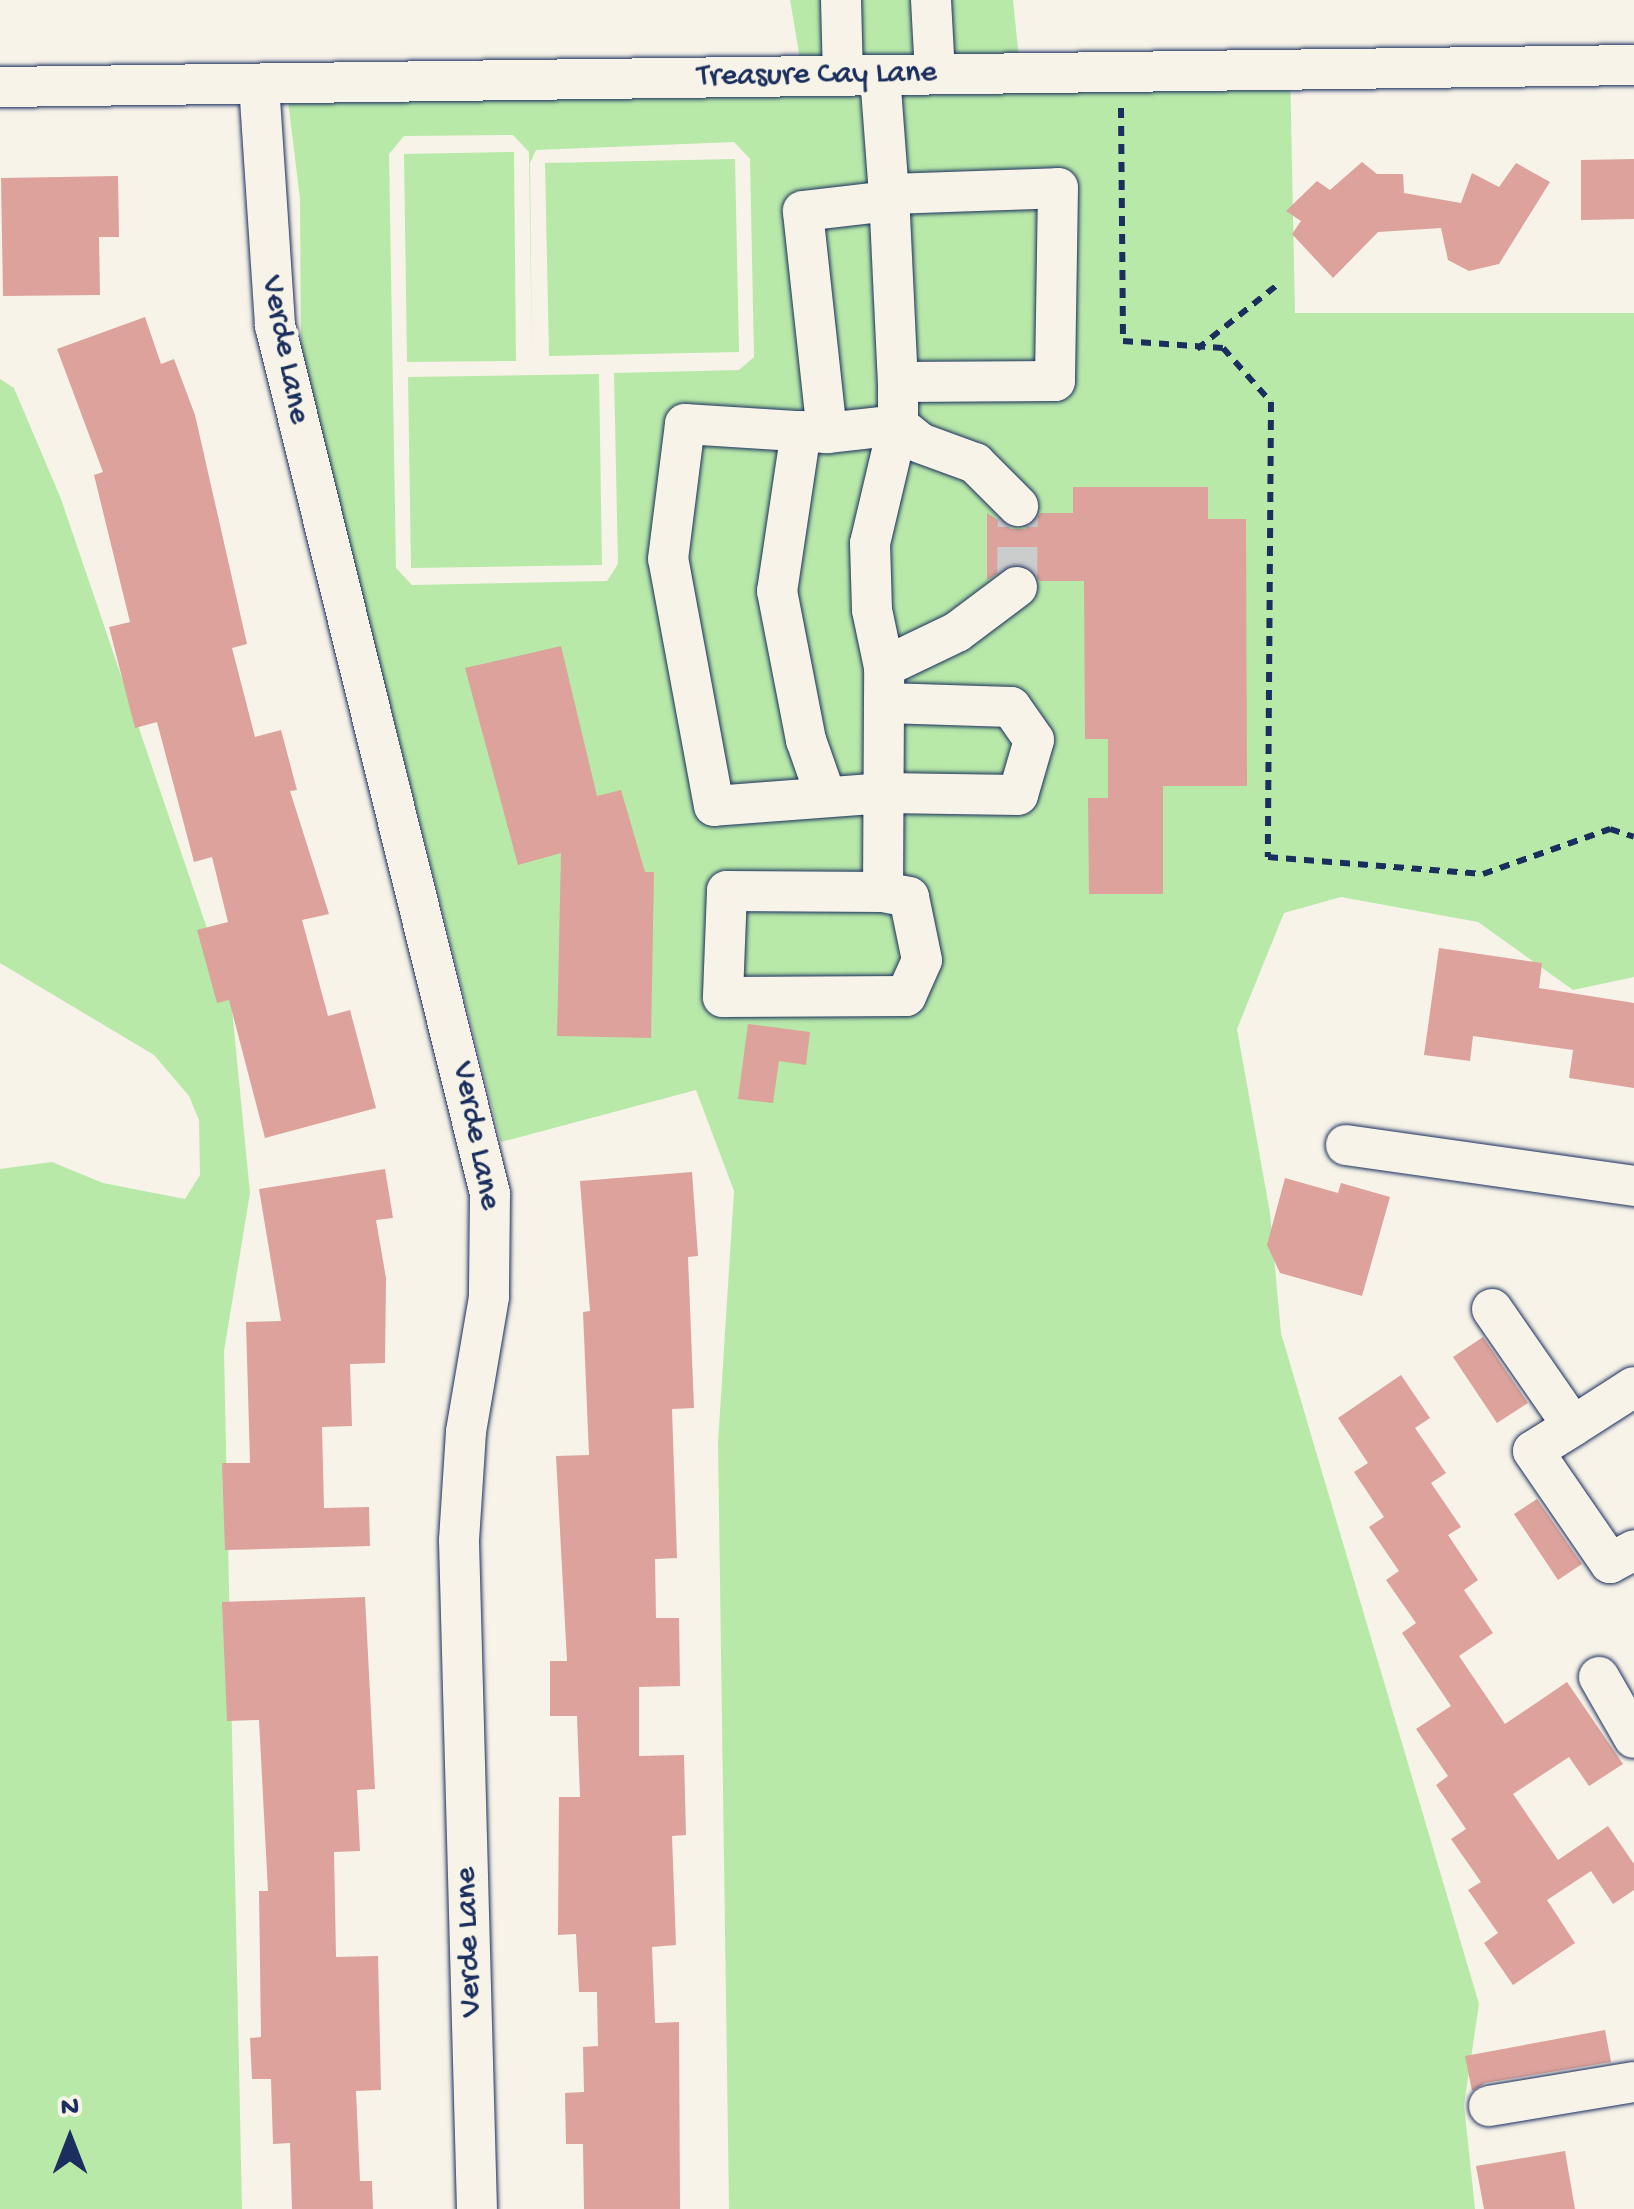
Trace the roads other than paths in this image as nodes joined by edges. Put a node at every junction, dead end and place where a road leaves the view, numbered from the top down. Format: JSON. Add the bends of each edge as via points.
{"nodes":[{"id":1,"x":841,"y":0,"type":"edge"},
{"id":2,"x":931,"y":0,"type":"edge"},
{"id":3,"x":1634,"y":65,"type":"edge"},
{"id":4,"x":935,"y":74,"type":"junction"},
{"id":5,"x":862,"y":76,"type":"junction"},
{"id":6,"x":259,"y":84,"type":"junction"},
{"id":7,"x":0,"y":87,"type":"edge"},
{"id":8,"x":889,"y":197,"type":"junction"},
{"id":9,"x":898,"y":382,"type":"junction"},
{"id":10,"x":898,"y":425,"type":"junction"},
{"id":11,"x":814,"y":432,"type":"junction"},
{"id":12,"x":1018,"y":506,"type":"dead end"},
{"id":13,"x":1017,"y":588,"type":"dead end"},
{"id":14,"x":885,"y":685,"type":"junction"},
{"id":15,"x":886,"y":792,"type":"junction"},
{"id":16,"x":826,"y":796,"type":"junction"},
{"id":17,"x":883,"y":892,"type":"junction"},
{"id":18,"x":1346,"y":1144,"type":"dead end"},
{"id":19,"x":1634,"y":1186,"type":"edge"},
{"id":20,"x":1492,"y":1310,"type":"dead end"},
{"id":21,"x":1634,"y":1387,"type":"edge"},
{"id":22,"x":1573,"y":1426,"type":"junction"},
{"id":23,"x":1634,"y":1550,"type":"edge"},
{"id":24,"x":1599,"y":1677,"type":"dead end"},
{"id":25,"x":1631,"y":1725,"type":"edge"},
{"id":26,"x":1634,"y":2082,"type":"edge"},
{"id":27,"x":1489,"y":2106,"type":"dead end"},
{"id":28,"x":477,"y":2209,"type":"edge"}],
"edges":[{"from":1,"to":5,"type":"street"},
{"from":2,"to":4,"type":"street"},
{"from":3,"to":4,"type":"street","name":"Treasure Cay Lane"},
{"from":4,"to":5,"type":"street","name":"Treasure Cay Lane"},
{"from":5,"to":6,"type":"street","name":"Treasure Cay Lane"},
{"from":5,"to":8,"type":"street"},
{"from":6,"to":7,"type":"street","name":"Treasure Cay Lane"},
{"from":6,"to":28,"type":"street","name":"Verde Lane","via":[[275,325],[490,1194],[489,1297],[466,1432],[459,1541]]},
{"from":8,"to":9,"type":"street"},
{"from":8,"to":9,"type":"street","via":[[1058,188],[1055,380]]},
{"from":8,"to":11,"type":"street","via":[[803,211]]},
{"from":9,"to":10,"type":"street"},
{"from":10,"to":11,"type":"street"},
{"from":10,"to":12,"type":"street","via":[[920,444],[975,463]]},
{"from":10,"to":14,"type":"street","via":[[870,543],[872,610]]},
{"from":11,"to":16,"type":"street","via":[[778,591],[806,740]]},
{"from":11,"to":16,"type":"street","via":[[685,424],[670,585],[714,806]]},
{"from":13,"to":14,"type":"street"},
{"from":14,"to":15,"type":"street"},
{"from":14,"to":15,"type":"street","via":[[1010,707],[1034,740],[1018,796]]},
{"from":15,"to":16,"type":"street"},
{"from":15,"to":17,"type":"street"},
{"from":17,"to":17,"type":"street","via":[[909,897],[919,928],[922,960],[906,996],[724,996],[727,891]]},
{"from":18,"to":19,"type":"street"},
{"from":20,"to":22,"type":"street"},
{"from":21,"to":22,"type":"street"},
{"from":22,"to":23,"type":"street","via":[[1533,1451],[1610,1564]]},
{"from":24,"to":25,"type":"street"},
{"from":26,"to":27,"type":"street"}]}
